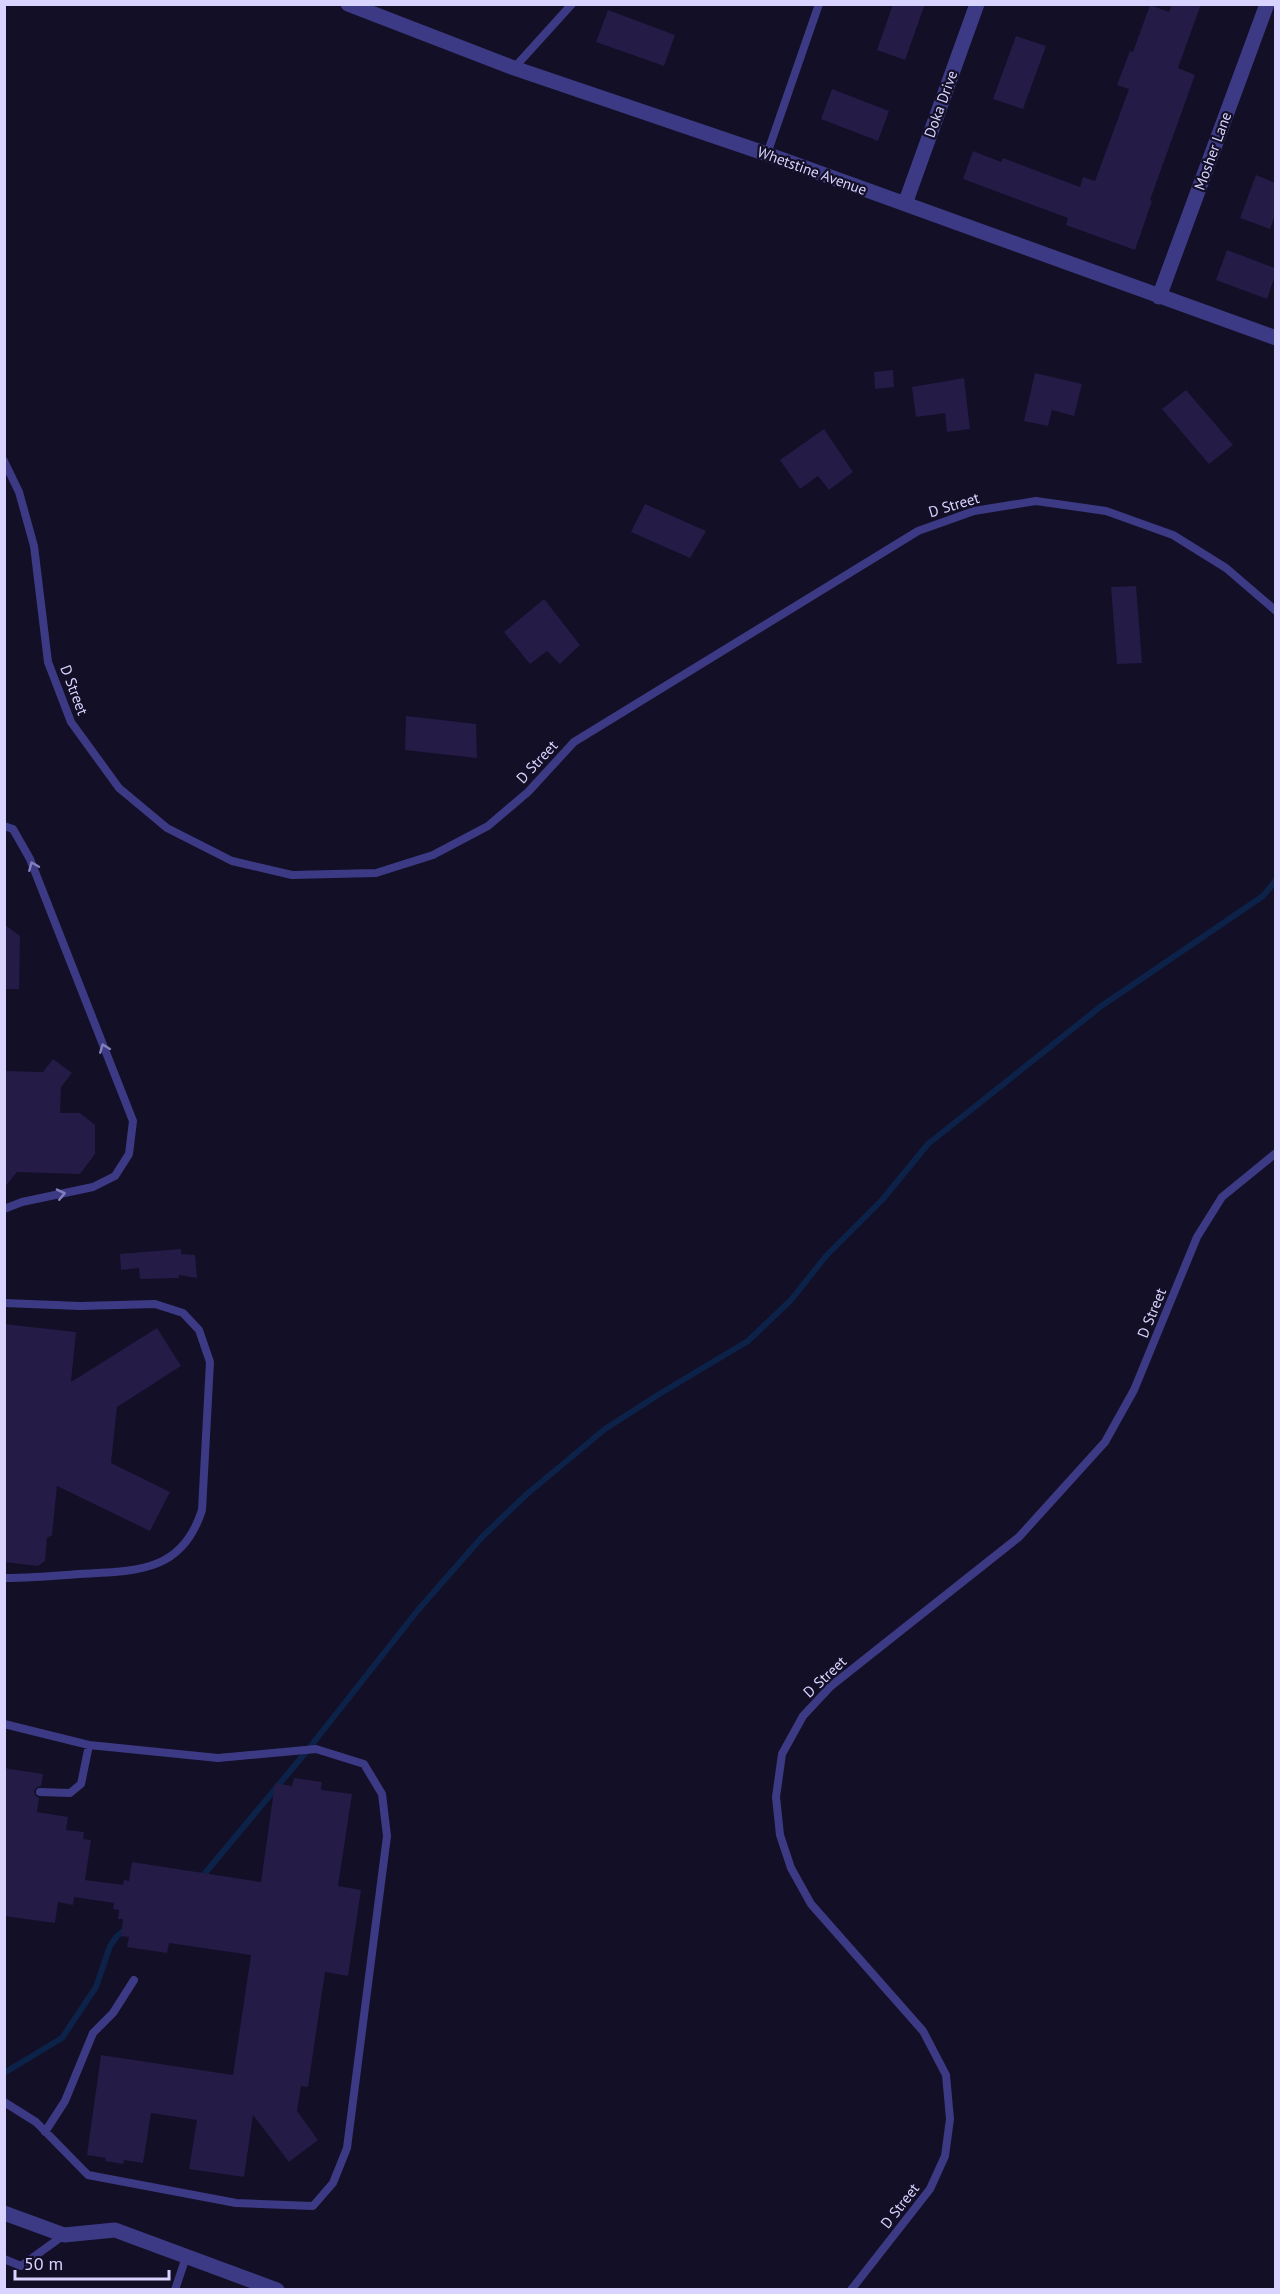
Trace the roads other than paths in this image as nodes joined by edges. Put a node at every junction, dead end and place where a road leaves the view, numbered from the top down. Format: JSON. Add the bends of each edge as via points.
{"nodes":[{"id":1,"x":572,"y":4,"type":"edge"},
{"id":2,"x":819,"y":4,"type":"edge"},
{"id":3,"x":977,"y":4,"type":"edge"},
{"id":4,"x":1267,"y":4,"type":"edge"},
{"id":5,"x":348,"y":5,"type":"edge"},
{"id":6,"x":514,"y":68,"type":"junction"},
{"id":7,"x":767,"y":154,"type":"junction"},
{"id":8,"x":905,"y":204,"type":"junction"},
{"id":9,"x":1158,"y":297,"type":"junction"},
{"id":10,"x":1275,"y":338,"type":"edge"},
{"id":11,"x":4,"y":461,"type":"edge"},
{"id":12,"x":1275,"y":612,"type":"edge"},
{"id":13,"x":4,"y":826,"type":"edge"},
{"id":14,"x":1275,"y":1153,"type":"edge"},
{"id":15,"x":4,"y":1209,"type":"edge"},
{"id":16,"x":4,"y":1303,"type":"edge"},
{"id":17,"x":4,"y":1578,"type":"edge"},
{"id":18,"x":4,"y":1724,"type":"edge"},
{"id":19,"x":89,"y":1746,"type":"junction"},
{"id":20,"x":40,"y":1792,"type":"dead end"},
{"id":21,"x":134,"y":1980,"type":"dead end"},
{"id":22,"x":4,"y":2102,"type":"edge"},
{"id":23,"x":45,"y":2132,"type":"junction"},
{"id":24,"x":4,"y":2213,"type":"edge"},
{"id":25,"x":64,"y":2235,"type":"junction"},
{"id":26,"x":186,"y":2257,"type":"junction"},
{"id":27,"x":4,"y":2259,"type":"edge"},
{"id":28,"x":175,"y":2289,"type":"edge"},
{"id":29,"x":277,"y":2289,"type":"edge"},
{"id":30,"x":851,"y":2289,"type":"edge"}],
"edges":[{"from":1,"to":6,"type":"lane"},
{"from":2,"to":7,"type":"lane"},
{"from":3,"to":8,"type":"street","name":"Doka Drive"},
{"from":4,"to":9,"type":"street","name":"Mosher Lane"},
{"from":5,"to":6,"type":"street","name":"Whetstine Avenue"},
{"from":6,"to":7,"type":"street","name":"Whetstine Avenue"},
{"from":7,"to":8,"type":"street","name":"Whetstine Avenue"},
{"from":8,"to":9,"type":"street","name":"Whetstine Avenue"},
{"from":9,"to":10,"type":"street","name":"Whetstine Avenue"},
{"from":11,"to":12,"type":"lane","name":"D Street","via":[[19,492],[34,546],[48,662],[71,722],[119,788],[167,828],[232,861],[292,875],[376,873],[433,855],[489,826],[528,792],[574,742],[918,531],[974,511],[1036,501],[1106,511],[1173,535],[1226,568]]},
{"from":15,"to":13,"type":"lane","one_way":true,"via":[[93,1187],[115,1176],[129,1154],[133,1121],[30,859],[13,829]]},
{"from":14,"to":30,"type":"lane","name":"D Street","via":[[1222,1197],[1197,1237],[1134,1390],[1104,1442],[1019,1537],[831,1686],[803,1716],[782,1754],[776,1797],[780,1835],[791,1868],[812,1904],[923,2031],[946,2075],[950,2119],[945,2156],[930,2189]]},
{"from":16,"to":17,"type":"lane","via":[[155,1304],[183,1313],[199,1330],[210,1362],[202,1509],[196,1530],[180,1550],[154,1566],[126,1572]]},
{"from":18,"to":19,"type":"lane"},
{"from":19,"to":20,"type":"lane","via":[[81,1784],[70,1793]]},
{"from":19,"to":23,"type":"lane","via":[[218,1758],[316,1749],[364,1764],[382,1794],[387,1836],[347,2148],[333,2183],[313,2206],[236,2202],[88,2175]]},
{"from":21,"to":23,"type":"lane","via":[[113,2013],[93,2033],[65,2101]]},
{"from":22,"to":23,"type":"lane"},
{"from":24,"to":25,"type":"street"},
{"from":25,"to":26,"type":"street","via":[[115,2230]]},
{"from":25,"to":27,"type":"lane","via":[[21,2266]]},
{"from":26,"to":28,"type":"lane"},
{"from":26,"to":29,"type":"street"}]}
